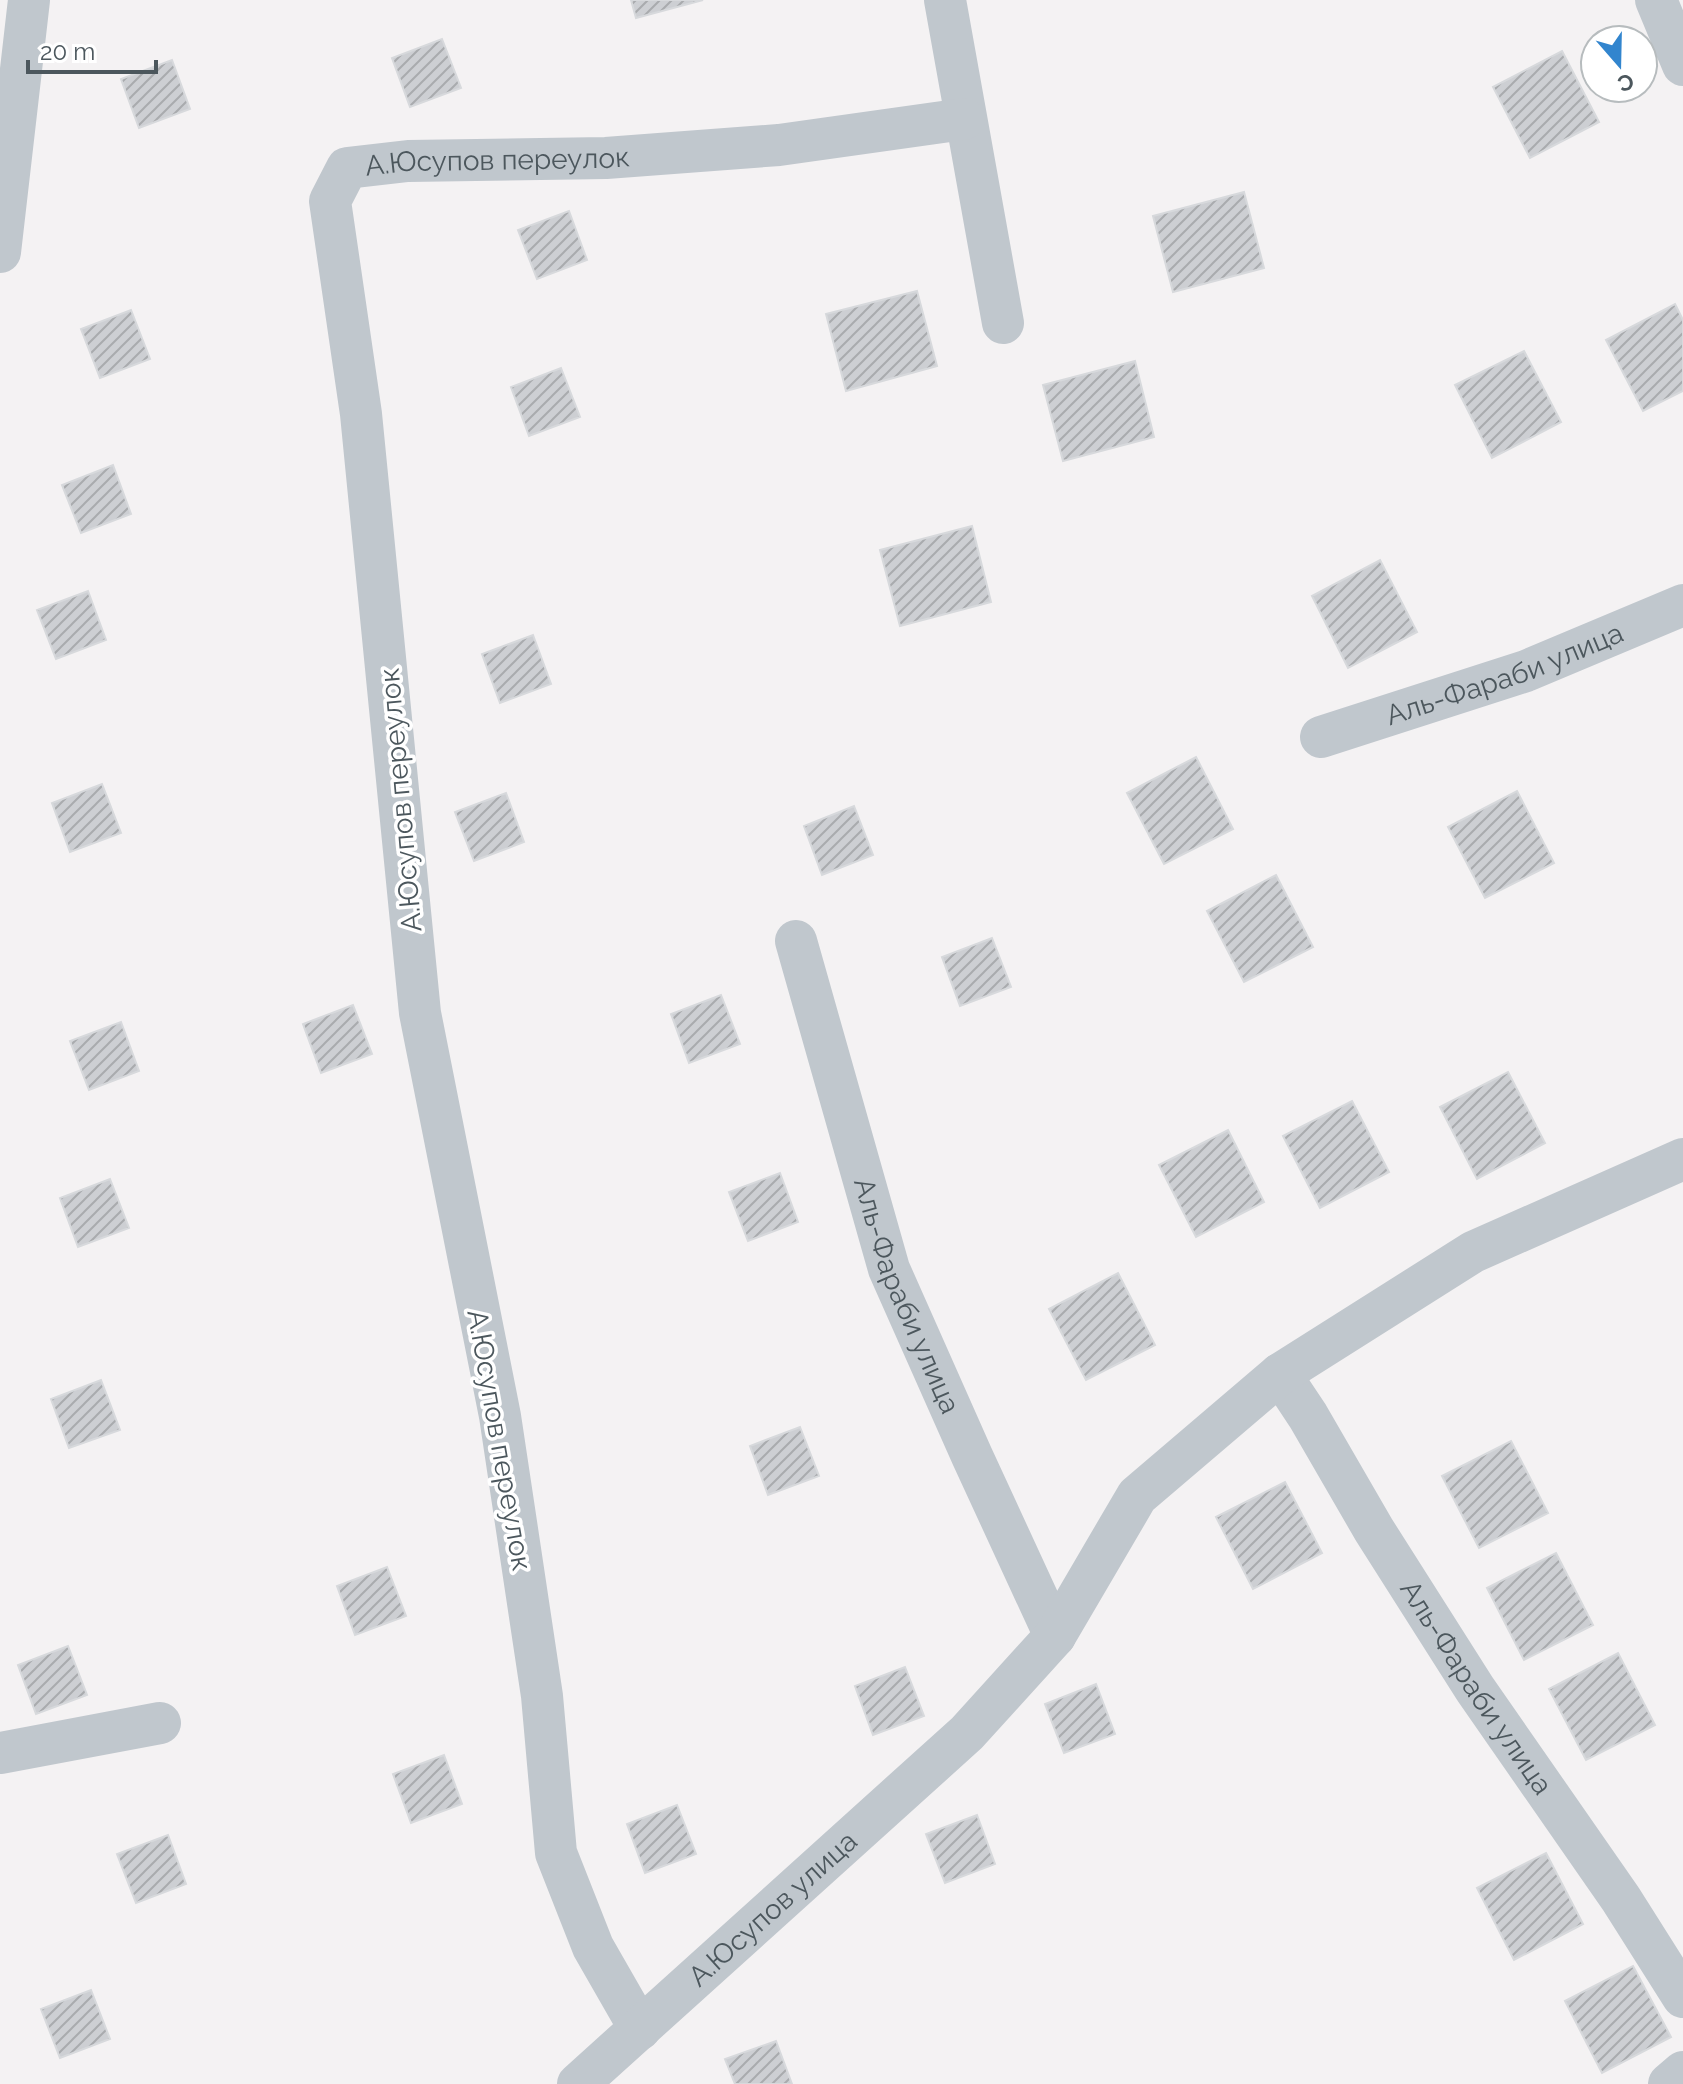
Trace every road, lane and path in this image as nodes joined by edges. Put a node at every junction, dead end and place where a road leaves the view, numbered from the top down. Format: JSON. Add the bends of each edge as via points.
{"nodes":[{"id":1,"x":29,"y":0,"type":"edge"},
{"id":2,"x":945,"y":0,"type":"edge"},
{"id":3,"x":1656,"y":0,"type":"edge"},
{"id":4,"x":1683,"y":65,"type":"edge"},
{"id":5,"x":964,"y":119,"type":"junction"},
{"id":6,"x":0,"y":252,"type":"edge"},
{"id":7,"x":1003,"y":323,"type":"dead end"},
{"id":8,"x":1683,"y":605,"type":"edge"},
{"id":9,"x":1321,"y":737,"type":"dead end"},
{"id":10,"x":796,"y":941,"type":"dead end"},
{"id":11,"x":1683,"y":1159,"type":"edge"},
{"id":12,"x":1280,"y":1374,"type":"junction"},
{"id":13,"x":1055,"y":1636,"type":"junction"},
{"id":14,"x":160,"y":1723,"type":"dead end"},
{"id":15,"x":0,"y":1753,"type":"edge"},
{"id":16,"x":1683,"y":1997,"type":"edge"},
{"id":17,"x":640,"y":2029,"type":"junction"},
{"id":18,"x":1683,"y":2072,"type":"edge"},
{"id":19,"x":578,"y":2084,"type":"edge"},
{"id":20,"x":1669,"y":2084,"type":"edge"}],
"edges":[{"from":1,"to":6,"type":"street"},
{"from":2,"to":5,"type":"street"},
{"from":3,"to":4,"type":"street"},
{"from":5,"to":7,"type":"street"},
{"from":5,"to":17,"type":"street","name":"А.Юсупов переулок","via":[[779,145],[347,168],[330,201],[361,414],[420,1013],[500,1416],[542,1696],[556,1853],[593,1947]]},
{"from":8,"to":9,"type":"street","name":"Аль-Фараби улица","via":[[1526,671]]},
{"from":10,"to":13,"type":"street","name":"Аль-Фараби улица","via":[[889,1269]]},
{"from":11,"to":12,"type":"street","via":[[1473,1252]]},
{"from":12,"to":13,"type":"street","via":[[1137,1496]]},
{"from":12,"to":16,"type":"street","name":"Аль-Фараби улица","via":[[1475,1689]]},
{"from":13,"to":17,"type":"street","name":"А.Юсупов улица","via":[[967,1733]]},
{"from":14,"to":15,"type":"street"},
{"from":17,"to":19,"type":"street","name":"А.Юсупов улица"},
{"from":18,"to":20,"type":"street"}]}
